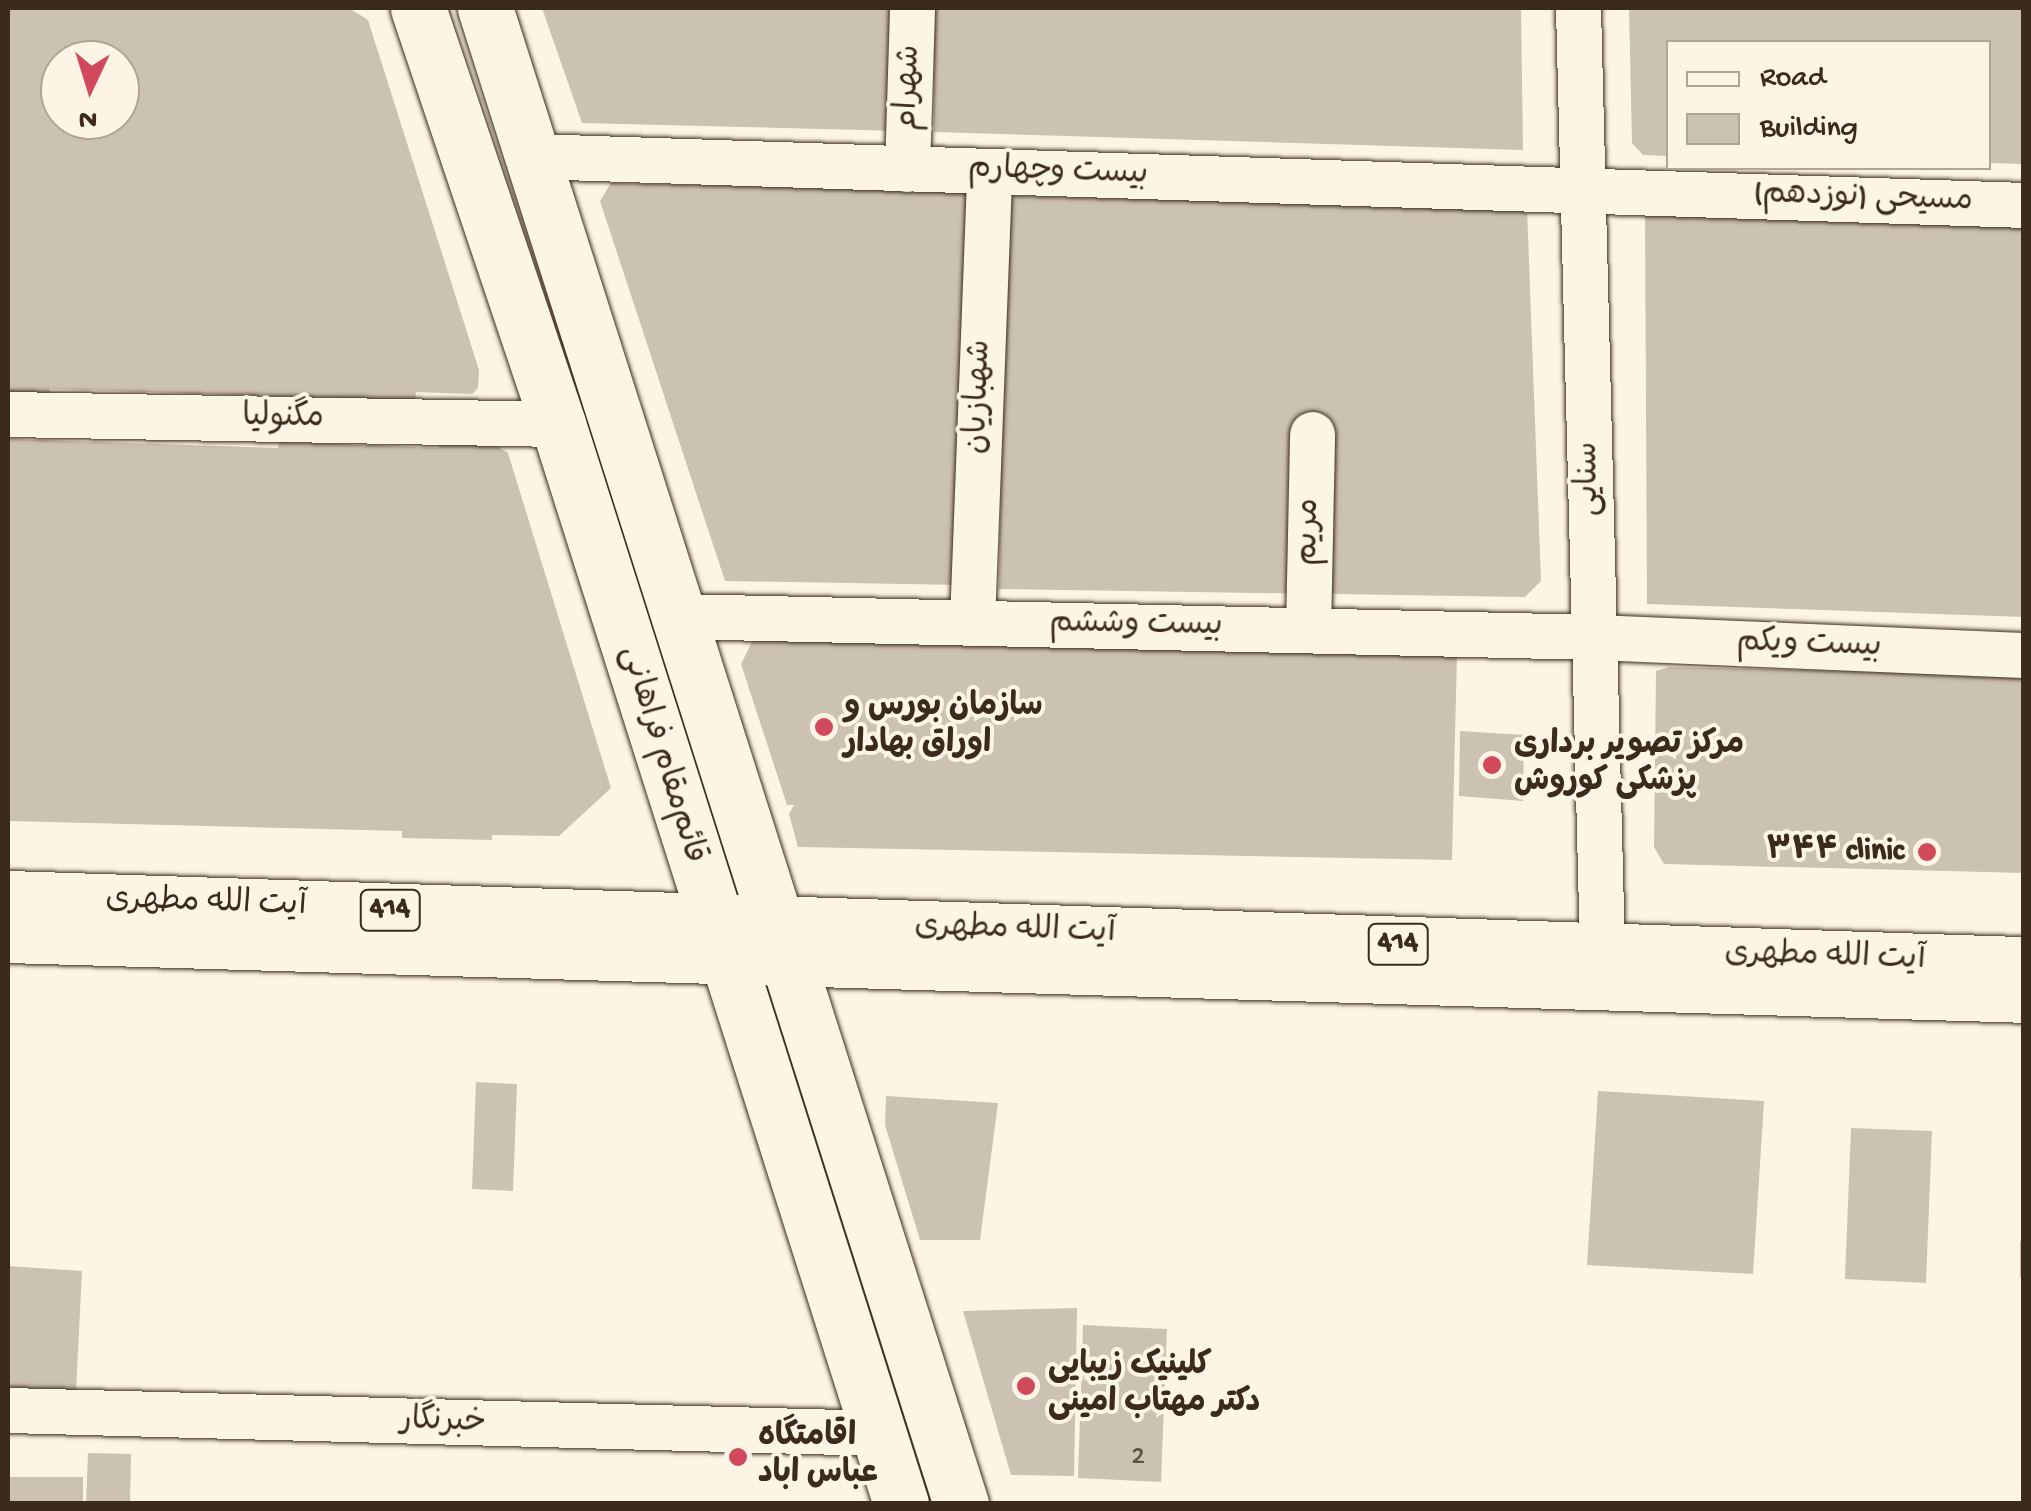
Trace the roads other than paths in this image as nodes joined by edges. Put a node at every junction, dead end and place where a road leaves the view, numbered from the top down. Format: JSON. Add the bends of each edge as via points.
{"nodes":[{"id":1,"x":418,"y":8,"type":"edge"},
{"id":2,"x":485,"y":8,"type":"edge"},
{"id":3,"x":912,"y":8,"type":"edge"},
{"id":4,"x":1578,"y":8,"type":"edge"},
{"id":5,"x":533,"y":156,"type":"junction"},
{"id":6,"x":908,"y":168,"type":"junction"},
{"id":7,"x":989,"y":171,"type":"junction"},
{"id":8,"x":1583,"y":190,"type":"junction"},
{"id":9,"x":2024,"y":205,"type":"edge"},
{"id":10,"x":8,"y":414,"type":"edge"},
{"id":11,"x":558,"y":424,"type":"junction"},
{"id":12,"x":1312,"y":434,"type":"dead end"},
{"id":13,"x":678,"y":616,"type":"junction"},
{"id":14,"x":972,"y":622,"type":"junction"},
{"id":15,"x":1308,"y":630,"type":"junction"},
{"id":16,"x":1594,"y":637,"type":"junction"},
{"id":17,"x":2024,"y":654,"type":"edge"},
{"id":18,"x":8,"y":898,"type":"edge"},
{"id":19,"x":8,"y":940,"type":"edge"},
{"id":20,"x":721,"y":941,"type":"junction"},
{"id":21,"x":780,"y":943,"type":"junction"},
{"id":22,"x":1602,"y":950,"type":"junction"},
{"id":23,"x":2024,"y":964,"type":"edge"},
{"id":24,"x":2024,"y":1000,"type":"edge"},
{"id":25,"x":8,"y":1410,"type":"edge"},
{"id":26,"x":878,"y":1433,"type":"junction"},
{"id":27,"x":901,"y":1504,"type":"edge"},
{"id":28,"x":961,"y":1504,"type":"edge"}],
"edges":[{"from":1,"to":11,"type":"main road","name":"قائم‌مقام فراهانی"},
{"from":2,"to":5,"type":"main road","name":"قائم‌مقام فراهانی"},
{"from":3,"to":6,"type":"street","name":"شهرام"},
{"from":4,"to":8,"type":"street","name":"سنایی"},
{"from":5,"to":6,"type":"street","name":"بیست وچهارم"},
{"from":5,"to":13,"type":"main road","name":"قائم‌مقام فراهانی"},
{"from":6,"to":7,"type":"street","name":"بیست وچهارم"},
{"from":7,"to":8,"type":"street","name":"بیست وچهارم"},
{"from":7,"to":14,"type":"street","name":"شهبازیان"},
{"from":8,"to":9,"type":"street","name":"مسیحی (نوزدهم)"},
{"from":8,"to":16,"type":"street","name":"سنایی"},
{"from":10,"to":11,"type":"street","name":"مگنولیا"},
{"from":11,"to":20,"type":"main road","name":"قائم‌مقام فراهانی"},
{"from":12,"to":15,"type":"street","name":"مریم"},
{"from":13,"to":14,"type":"street","name":"بیست وششم"},
{"from":13,"to":21,"type":"main road","name":"قائم‌مقام فراهانی"},
{"from":14,"to":15,"type":"street","name":"بیست وششم"},
{"from":15,"to":16,"type":"street","name":"بیست وششم"},
{"from":16,"to":17,"type":"street","name":"بیست ویکم"},
{"from":16,"to":22,"type":"street","name":"سنایی"},
{"from":18,"to":20,"type":"main road","name":"آیت الله مطهری","number":"414"},
{"from":19,"to":20,"type":"street"},
{"from":20,"to":21,"type":"main road","name":"آیت الله مطهری","number":"414"},
{"from":20,"to":26,"type":"main road","name":"قائم‌مقام فراهانی"},
{"from":21,"to":22,"type":"main road","name":"آیت الله مطهری","number":"414"},
{"from":21,"to":24,"type":"street"},
{"from":21,"to":28,"type":"main road","name":"قائم‌مقام فراهانی"},
{"from":22,"to":23,"type":"main road","name":"آیت الله مطهری","number":"414"},
{"from":25,"to":26,"type":"street","name":"خبرنگار"},
{"from":26,"to":27,"type":"main road","name":"قائم‌مقام فراهانی"}]}
